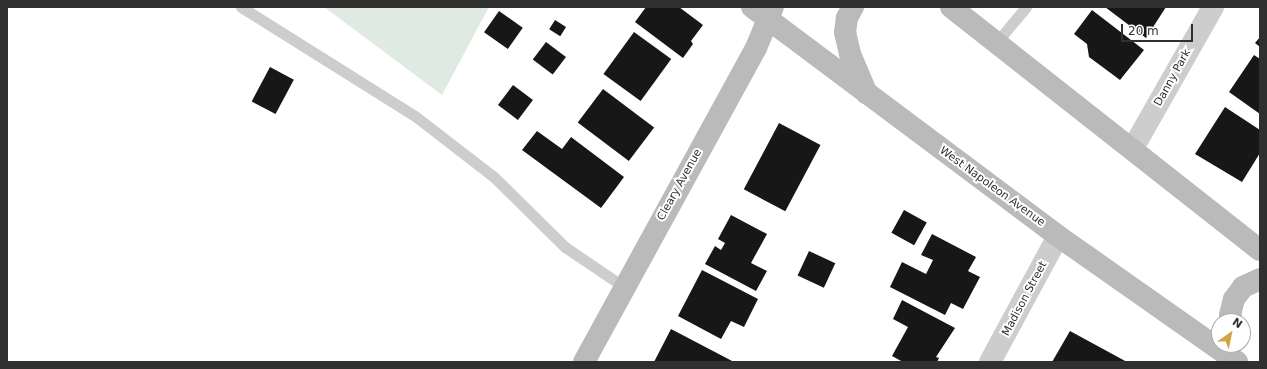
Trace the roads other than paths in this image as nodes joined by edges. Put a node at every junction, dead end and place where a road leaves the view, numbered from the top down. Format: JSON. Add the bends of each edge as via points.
{"nodes":[{"id":1,"x":241,"y":7,"type":"edge"},
{"id":2,"x":853,"y":7,"type":"edge"},
{"id":3,"x":951,"y":7,"type":"edge"},
{"id":4,"x":1026,"y":7,"type":"edge"},
{"id":5,"x":1213,"y":7,"type":"edge"},
{"id":6,"x":764,"y":11,"type":"edge"},
{"id":7,"x":996,"y":43,"type":"junction"},
{"id":8,"x":868,"y":96,"type":"junction"},
{"id":9,"x":1133,"y":148,"type":"junction"},
{"id":10,"x":1058,"y":236,"type":"junction"},
{"id":11,"x":1260,"y":250,"type":"edge"},
{"id":12,"x":1260,"y":279,"type":"edge"},
{"id":13,"x":624,"y":286,"type":"junction"},
{"id":14,"x":1230,"y":313,"type":"edge"},
{"id":15,"x":584,"y":362,"type":"edge"},
{"id":16,"x":990,"y":362,"type":"edge"},
{"id":17,"x":1237,"y":362,"type":"edge"}],
"edges":[{"from":1,"to":13,"type":"lane","via":[[415,116],[494,177],[565,247]]},
{"from":2,"to":8,"type":"main road","via":[[847,18],[846,32],[850,54]]},
{"from":3,"to":7,"type":"main road"},
{"from":4,"to":7,"type":"lane"},
{"from":5,"to":9,"type":"street","name":"Danny Park"},
{"from":6,"to":8,"type":"main road","name":"West Napoleon Avenue"},
{"from":6,"to":13,"type":"main road","name":"Cleary Avenue","via":[[756,48]]},
{"from":7,"to":9,"type":"main road"},
{"from":8,"to":10,"type":"main road","name":"West Napoleon Avenue"},
{"from":9,"to":11,"type":"main road"},
{"from":10,"to":16,"type":"street","name":"Madison Street"},
{"from":10,"to":17,"type":"main road","name":"West Napoleon Avenue"},
{"from":12,"to":14,"type":"main road","via":[[1243,287],[1234,299]]},
{"from":13,"to":15,"type":"main road","name":"Cleary Avenue"}]}
